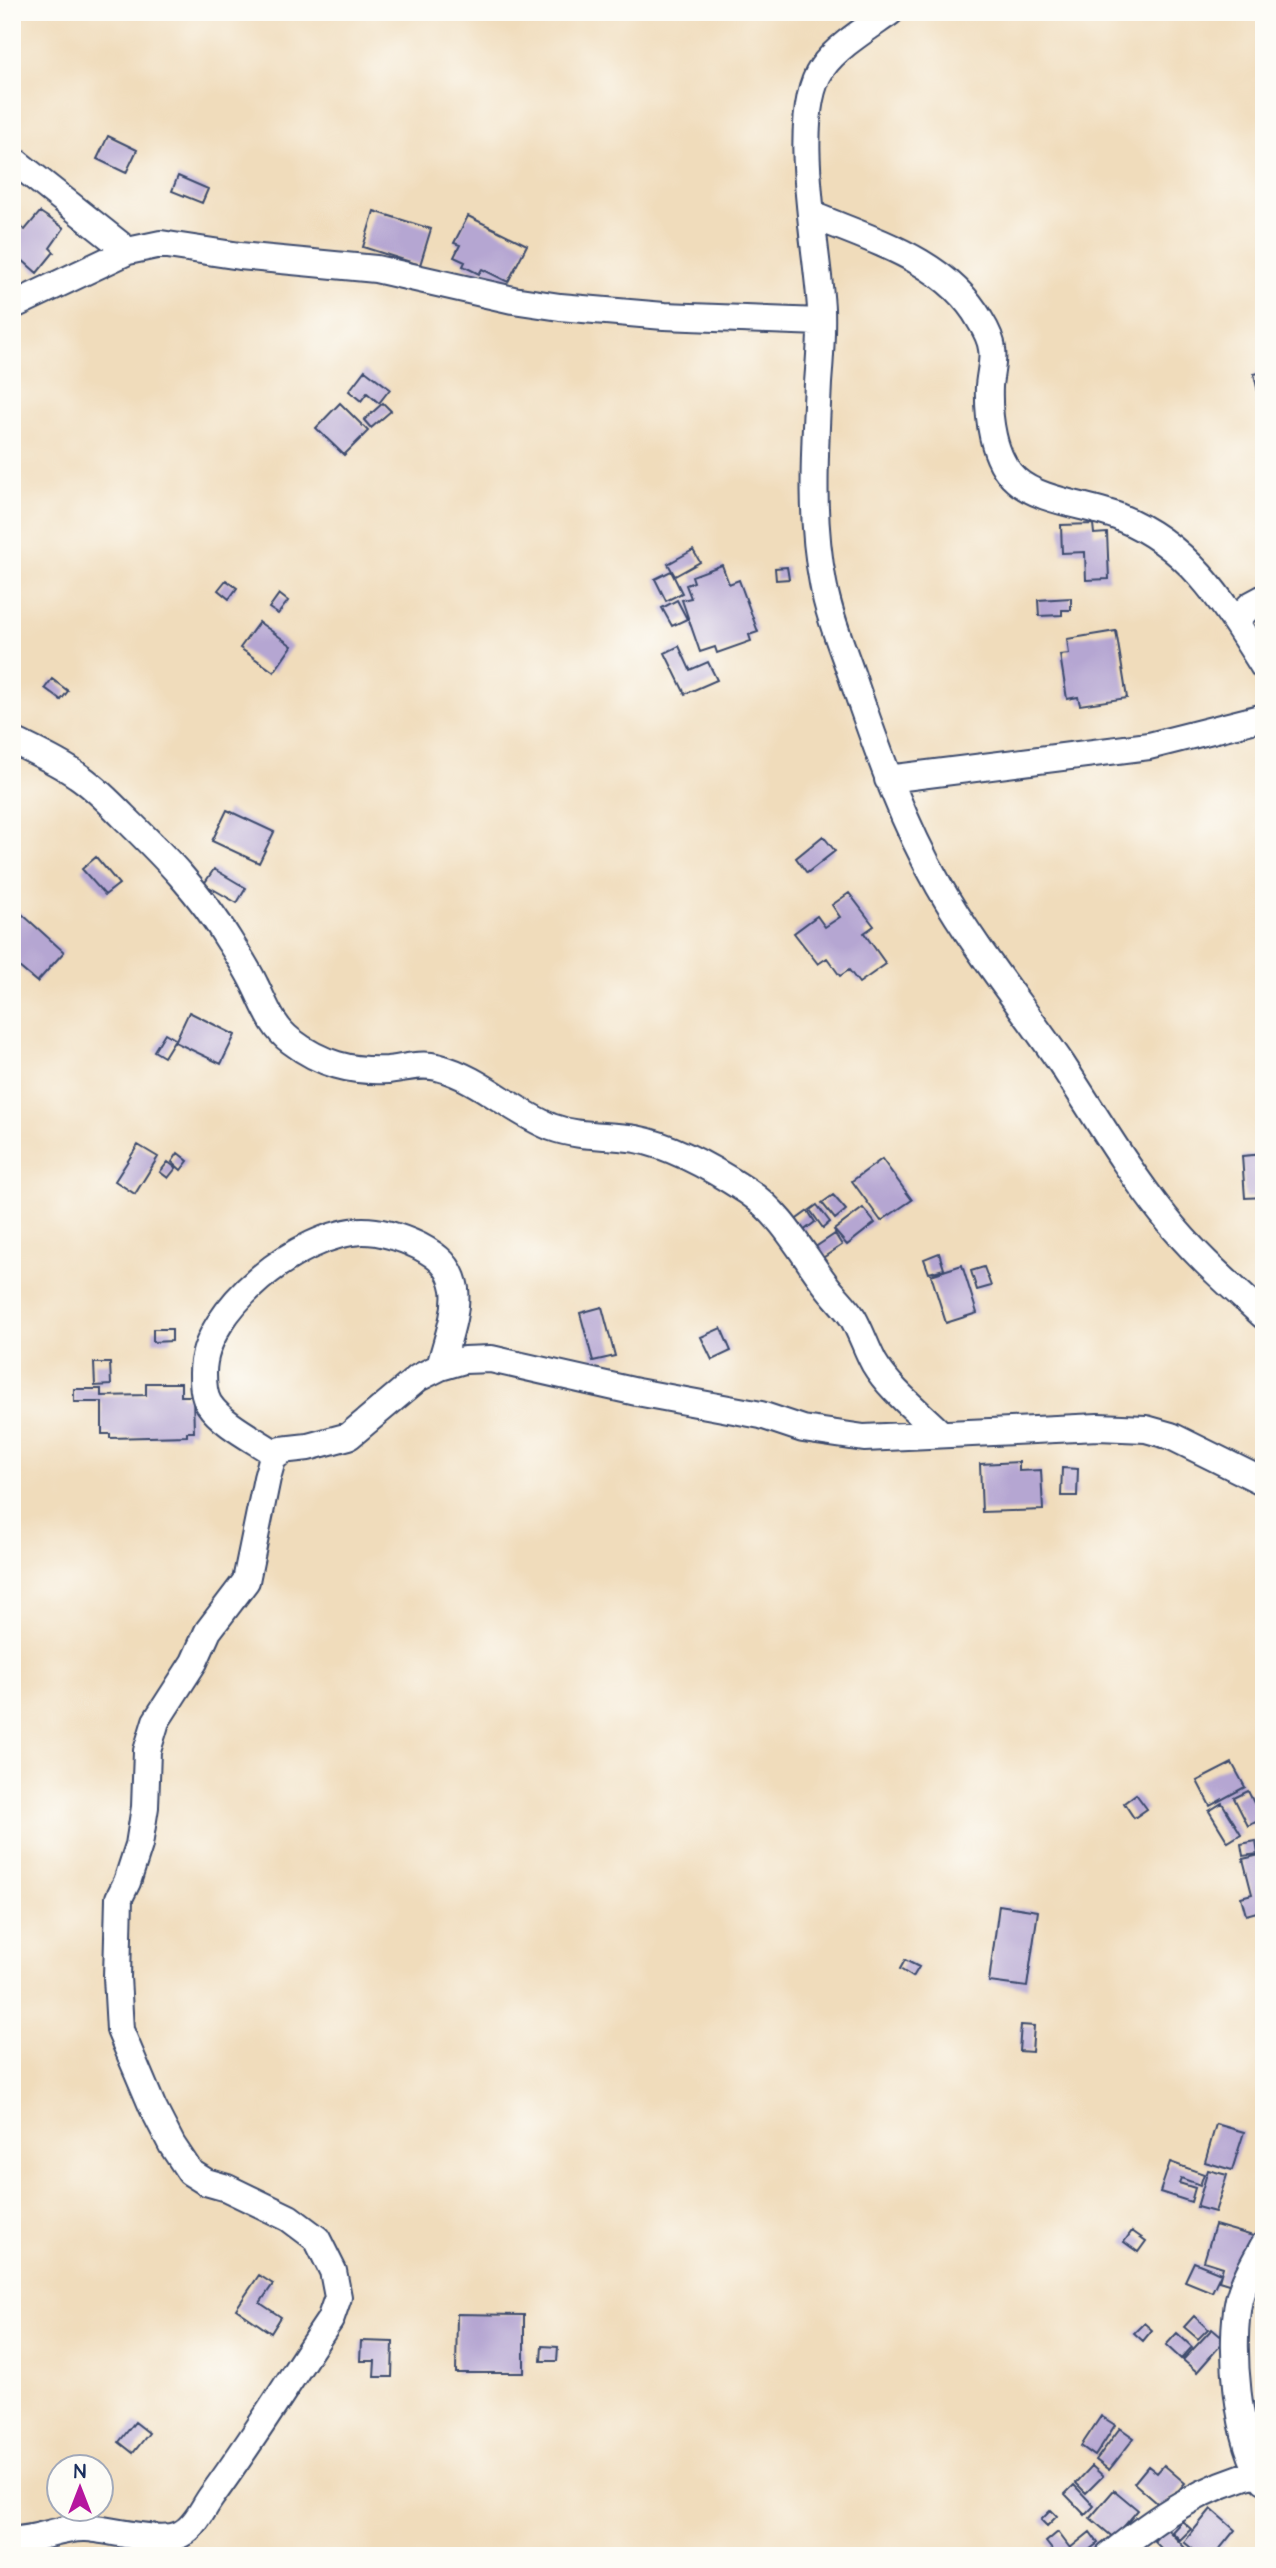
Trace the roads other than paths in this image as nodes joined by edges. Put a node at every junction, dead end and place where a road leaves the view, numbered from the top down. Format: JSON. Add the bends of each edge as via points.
{"nodes":[{"id":1,"x":890,"y":12,"type":"edge"},
{"id":2,"x":12,"y":159,"type":"edge"},
{"id":3,"x":812,"y":215,"type":"junction"},
{"id":4,"x":128,"y":251,"type":"junction"},
{"id":5,"x":12,"y":306,"type":"edge"},
{"id":6,"x":821,"y":322,"type":"junction"},
{"id":7,"x":1264,"y":598,"type":"edge"},
{"id":8,"x":1235,"y":621,"type":"junction"},
{"id":9,"x":1264,"y":667,"type":"edge"},
{"id":10,"x":1264,"y":717,"type":"edge"},
{"id":11,"x":12,"y":740,"type":"edge"},
{"id":12,"x":888,"y":779,"type":"junction"},
{"id":13,"x":1264,"y":1316,"type":"edge"},
{"id":14,"x":440,"y":1367,"type":"junction"},
{"id":15,"x":942,"y":1434,"type":"junction"},
{"id":16,"x":277,"y":1455,"type":"junction"},
{"id":17,"x":1264,"y":1482,"type":"edge"},
{"id":18,"x":1264,"y":2245,"type":"edge"},
{"id":19,"x":1262,"y":2475,"type":"edge"},
{"id":20,"x":12,"y":2540,"type":"edge"},
{"id":21,"x":1109,"y":2556,"type":"edge"}],
"edges":[{"from":1,"to":3,"type":"street","via":[[824,65],[811,86],[806,179]]},
{"from":2,"to":4,"type":"street"},
{"from":3,"to":6,"type":"street"},
{"from":3,"to":8,"type":"street","via":[[895,249],[934,271],[974,309],[992,348],[993,434],[1014,479],[1032,493],[1120,517],[1174,548],[1208,582]]},
{"from":4,"to":5,"type":"street"},
{"from":4,"to":6,"type":"street","via":[[160,244],[376,269],[513,300],[602,312]]},
{"from":6,"to":12,"type":"street","via":[[814,469],[823,584]]},
{"from":7,"to":8,"type":"street"},
{"from":8,"to":9,"type":"street"},
{"from":10,"to":12,"type":"street","via":[[1127,750]]},
{"from":11,"to":15,"type":"street","via":[[100,791],[154,845],[196,890],[223,930],[270,1018],[288,1039],[316,1057],[340,1067],[389,1070],[433,1066],[451,1071],[550,1126],[665,1148],[761,1201],[845,1307],[875,1364]]},
{"from":12,"to":13,"type":"street","via":[[915,842],[965,929],[1062,1065],[1127,1167],[1196,1254]]},
{"from":14,"to":15,"type":"street","via":[[491,1359],[761,1415],[803,1429],[864,1438]]},
{"from":14,"to":16,"type":"street","via":[[418,1378],[349,1436],[281,1450]]},
{"from":14,"to":16,"type":"street","via":[[455,1291],[450,1269],[435,1255],[400,1237],[362,1231],[304,1247],[248,1288],[220,1319],[203,1358],[208,1402],[219,1415]]},
{"from":15,"to":17,"type":"street","via":[[1146,1429],[1171,1436]]},
{"from":16,"to":20,"type":"street","via":[[267,1478],[246,1581],[208,1631],[156,1721],[147,1751],[139,1845],[119,1898],[120,2030],[153,2108],[190,2172],[289,2218],[317,2239],[333,2271],[338,2297],[330,2320],[244,2452],[193,2524],[179,2536],[86,2528]]},
{"from":18,"to":19,"type":"street","via":[[1240,2295],[1234,2345],[1243,2427]]},
{"from":19,"to":21,"type":"street","via":[[1199,2494]]}]}
